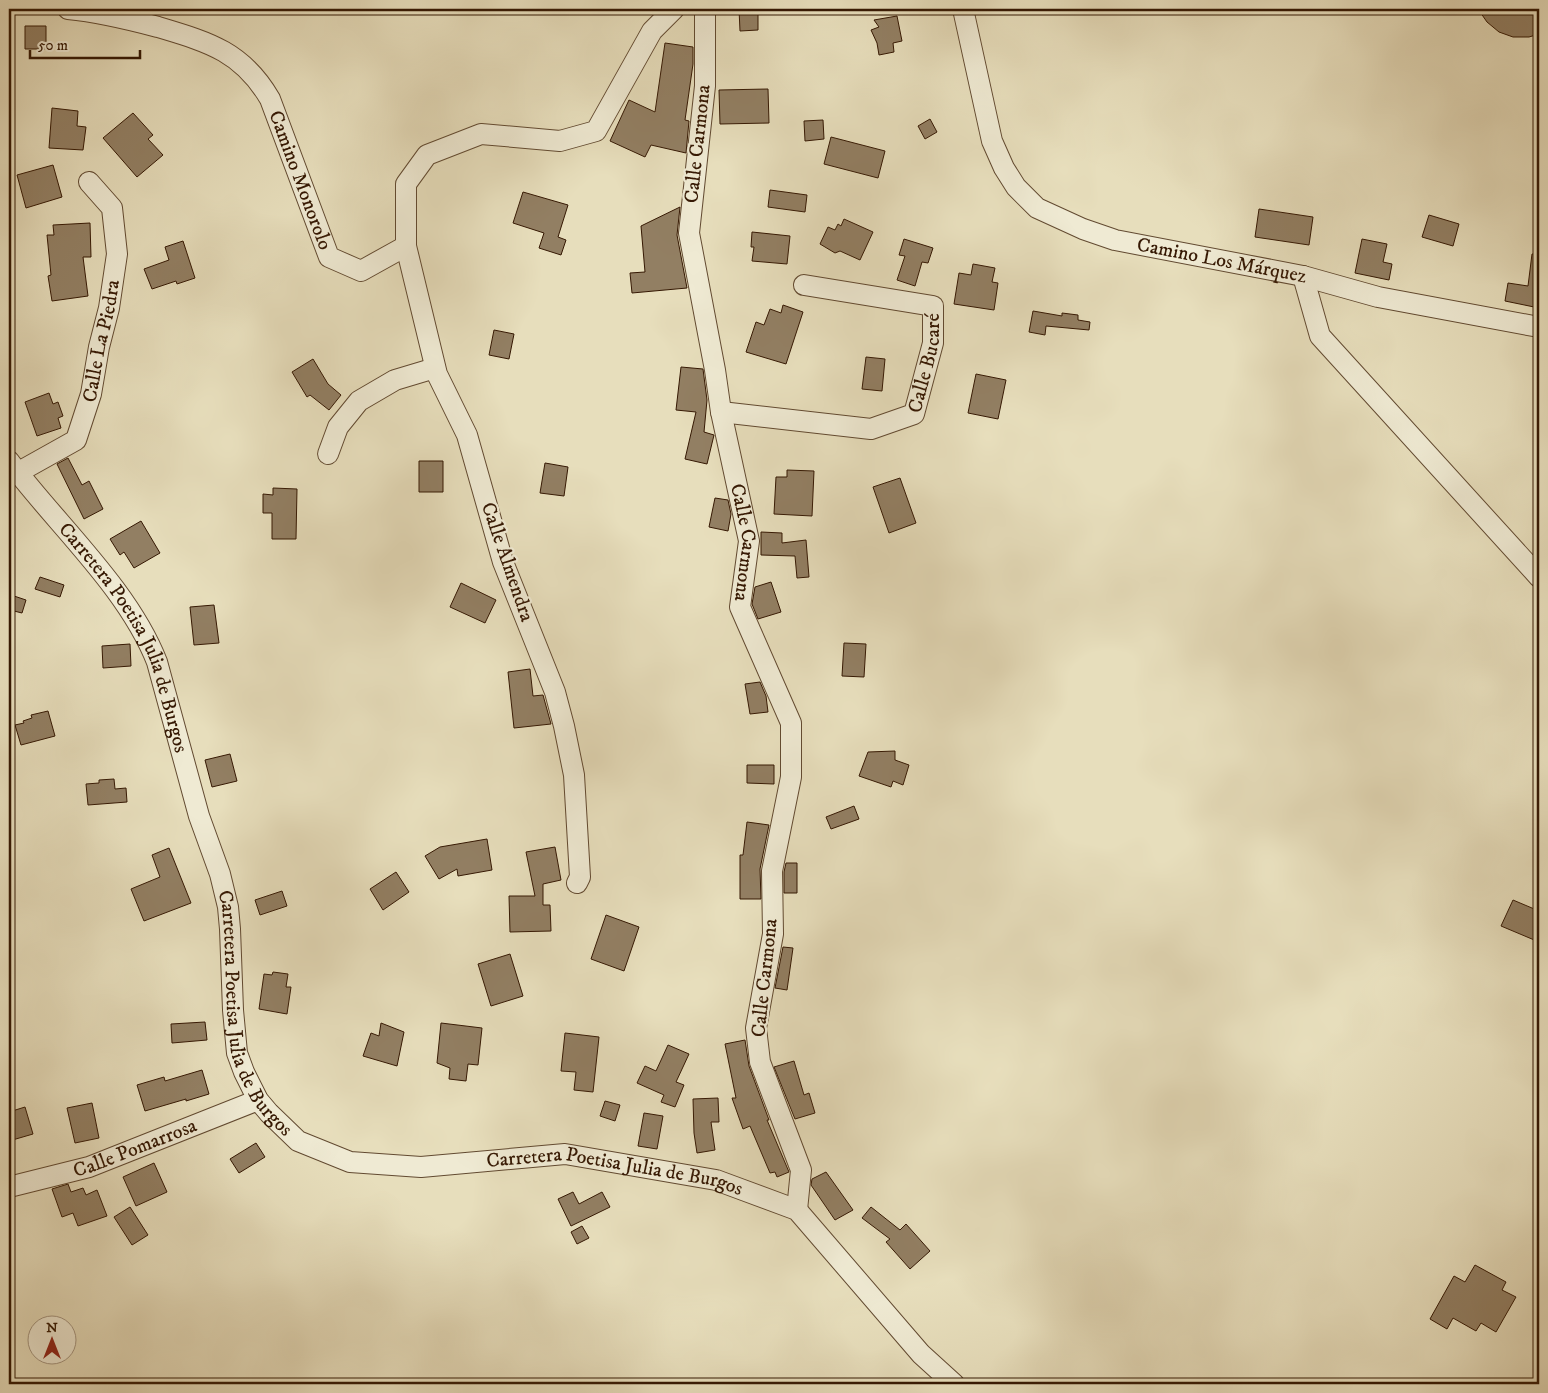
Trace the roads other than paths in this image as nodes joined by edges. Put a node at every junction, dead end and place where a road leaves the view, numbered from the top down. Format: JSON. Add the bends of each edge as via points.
{"nodes":[{"id":1,"x":68,"y":9,"type":"edge"},
{"id":2,"x":674,"y":9,"type":"edge"},
{"id":3,"x":705,"y":9,"type":"edge"},
{"id":4,"x":964,"y":9,"type":"edge"},
{"id":5,"x":89,"y":182,"type":"dead end"},
{"id":6,"x":406,"y":246,"type":"junction"},
{"id":7,"x":1303,"y":276,"type":"junction"},
{"id":8,"x":804,"y":285,"type":"dead end"},
{"id":9,"x":1539,"y":327,"type":"edge"},
{"id":10,"x":435,"y":368,"type":"junction"},
{"id":11,"x":721,"y":412,"type":"junction"},
{"id":12,"x":328,"y":454,"type":"dead end"},
{"id":13,"x":13,"y":467,"type":"edge"},
{"id":14,"x":1539,"y":577,"type":"edge"},
{"id":15,"x":577,"y":884,"type":"dead end"},
{"id":16,"x":258,"y":1100,"type":"junction"},
{"id":17,"x":9,"y":1187,"type":"edge"},
{"id":18,"x":797,"y":1210,"type":"junction"},
{"id":19,"x":954,"y":1384,"type":"edge"}],
"edges":[{"from":1,"to":6,"type":"street","name":"Camino Monorolo","via":[[126,18],[203,40],[243,65],[270,99],[329,257],[361,271]]},
{"from":2,"to":6,"type":"street","via":[[652,30],[596,131],[560,141],[481,134],[428,155],[406,184]]},
{"from":3,"to":11,"type":"street","name":"Calle Carmona","via":[[705,86],[689,233]]},
{"from":4,"to":7,"type":"street","name":"Camino Los Márquez","via":[[992,141],[1016,187],[1037,208],[1115,240]]},
{"from":5,"to":13,"type":"street","name":"Calle La Piedra","via":[[112,208],[117,254],[91,394],[76,440]]},
{"from":6,"to":10,"type":"street","name":"Calle Almendra"},
{"from":7,"to":9,"type":"street","via":[[1378,297]]},
{"from":7,"to":14,"type":"street","name":"Camino Los Márquez","via":[[1320,336]]},
{"from":8,"to":11,"type":"street","name":"Calle Bucaré","via":[[933,306],[933,344],[914,414],[871,429]]},
{"from":10,"to":12,"type":"street","via":[[395,380],[359,401],[338,427]]},
{"from":10,"to":15,"type":"street","name":"Calle Almendra","via":[[467,435],[503,562],[558,701],[574,775],[580,877]]},
{"from":11,"to":18,"type":"street","name":"Calle Carmona","via":[[749,541],[740,607],[792,723],[792,777],[772,871],[773,934],[756,1028],[760,1062],[800,1170]]},
{"from":13,"to":16,"type":"street","name":"Carretera Poetisa Julia de Burgos","via":[[109,583],[140,626],[157,662],[228,907],[237,1053]]},
{"from":16,"to":17,"type":"street","name":"Calle Pomarrosa","via":[[89,1167]]},
{"from":16,"to":18,"type":"street","name":"Carretera Poetisa Julia de Burgos","via":[[298,1141],[350,1162],[421,1167],[565,1154],[716,1180]]},
{"from":18,"to":19,"type":"street","name":"Carretera Poetisa Julia de Burgos","via":[[921,1354]]}]}
